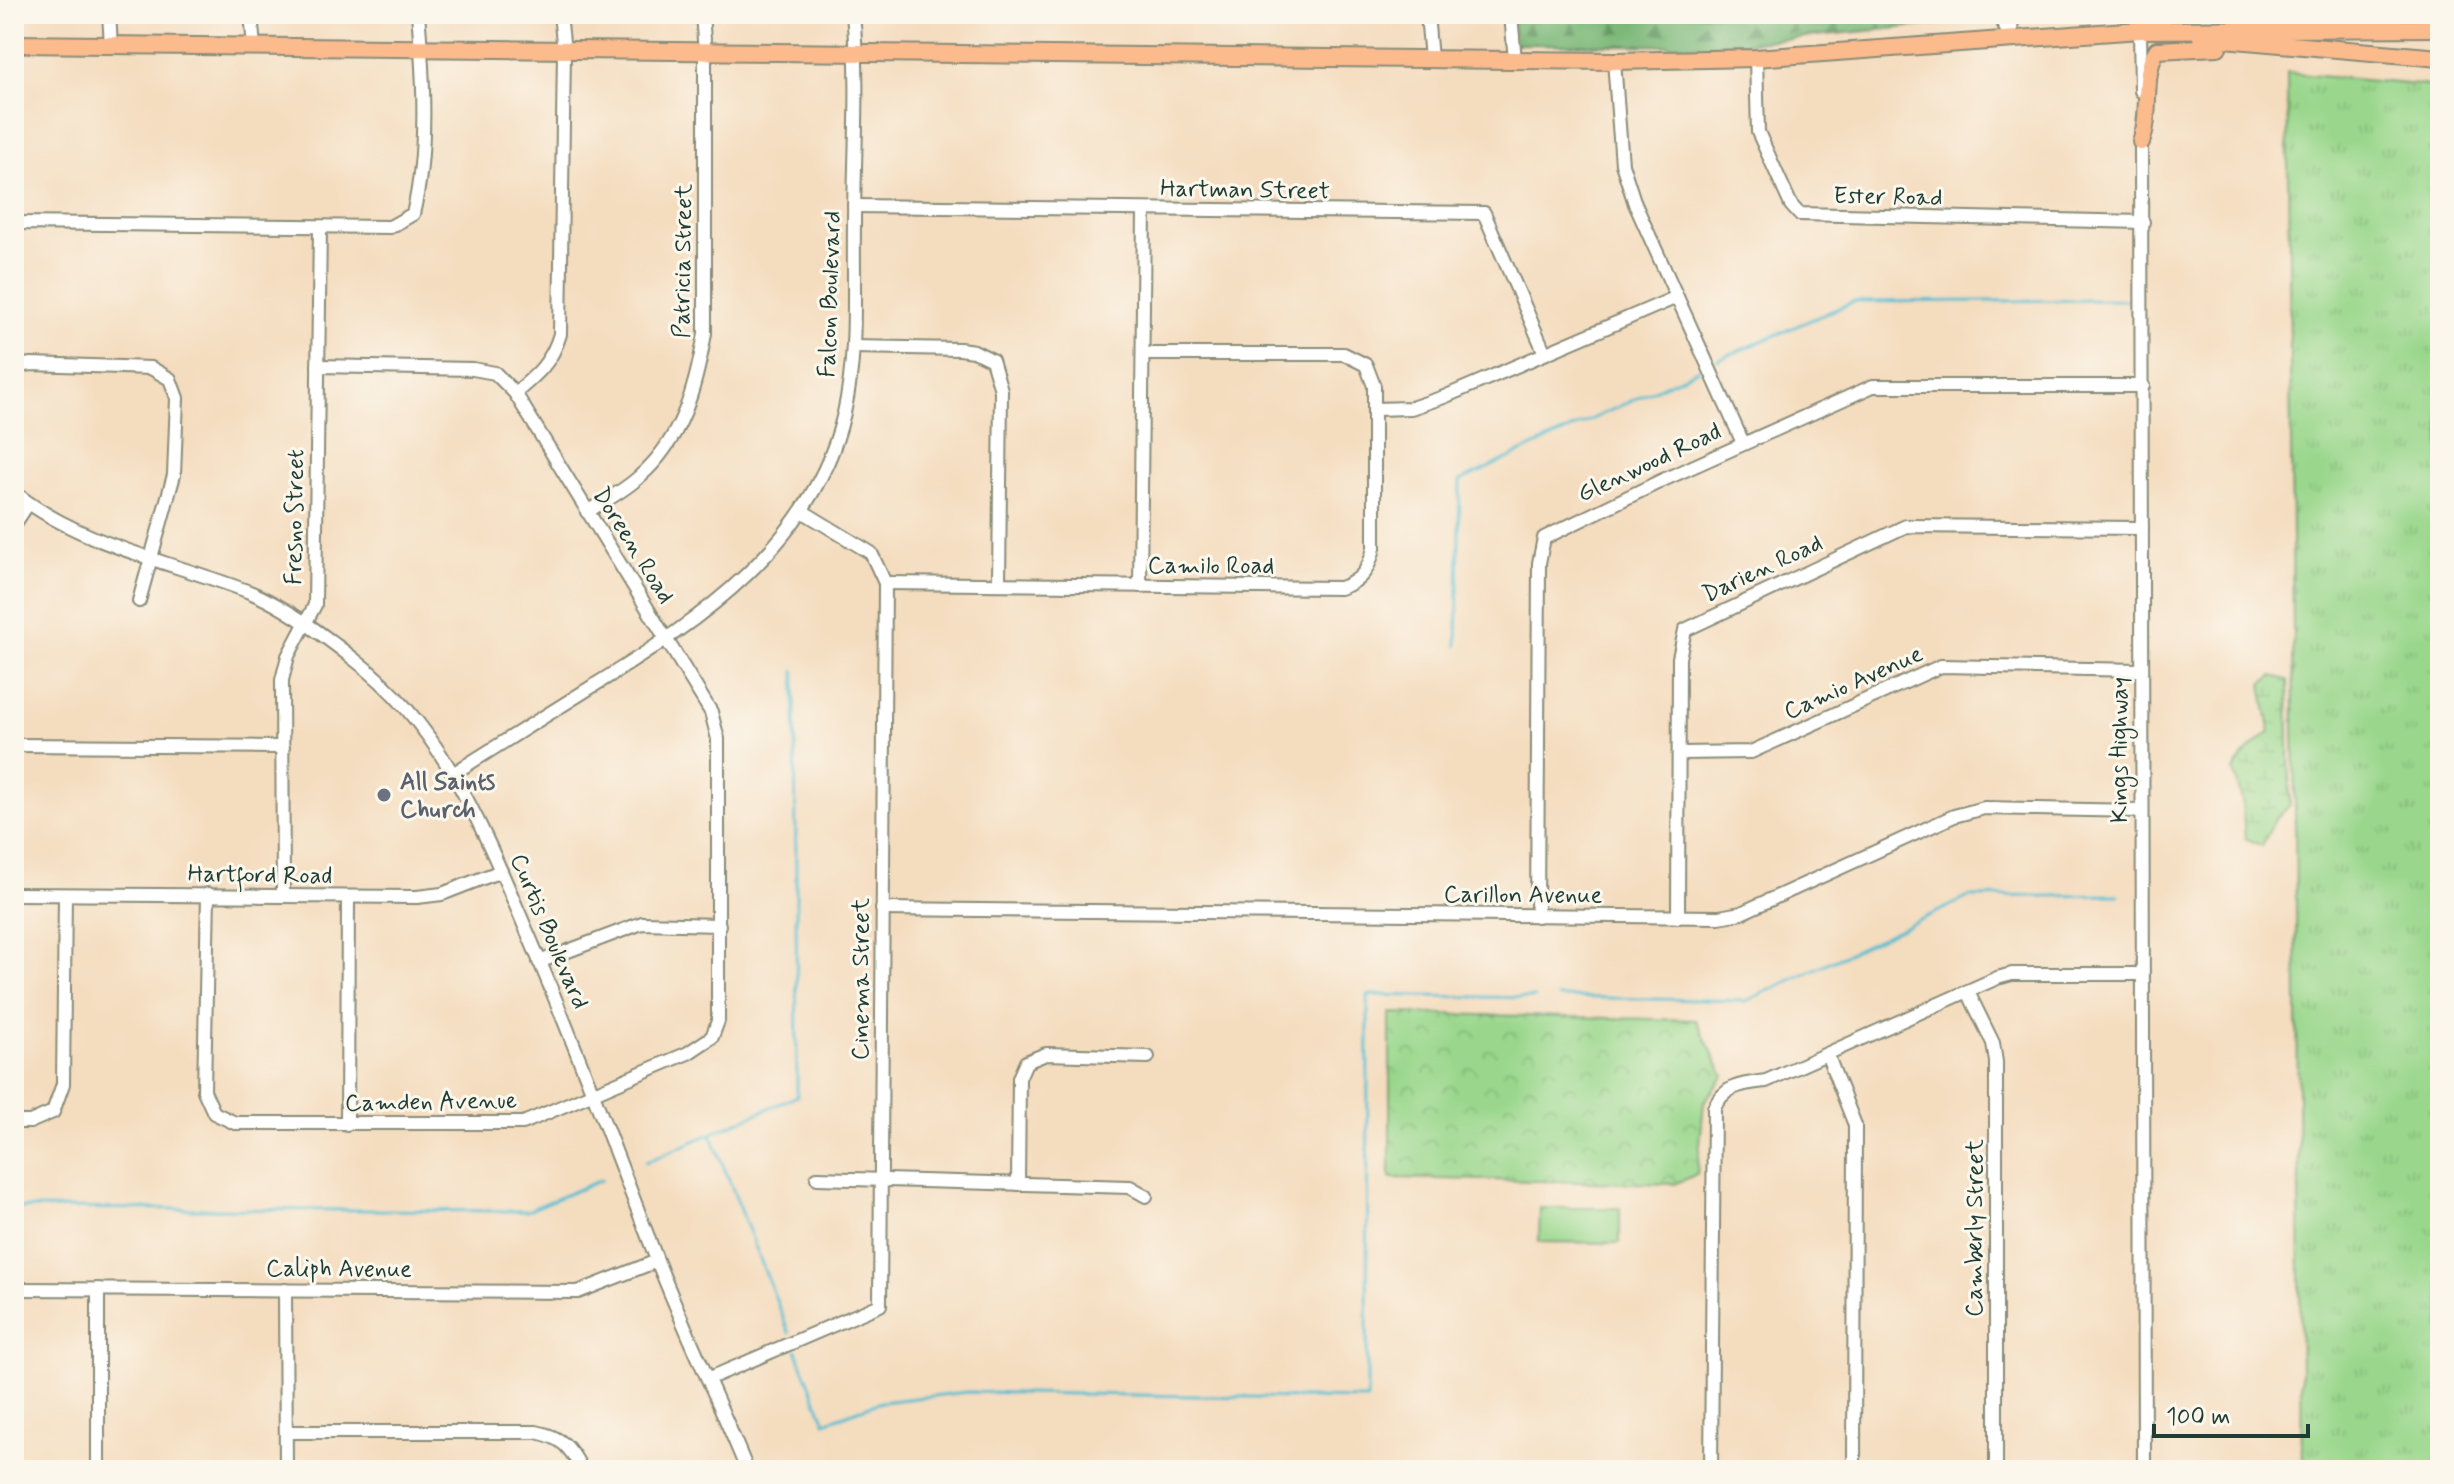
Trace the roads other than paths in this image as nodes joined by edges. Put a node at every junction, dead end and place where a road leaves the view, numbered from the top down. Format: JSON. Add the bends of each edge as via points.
{"nodes":[{"id":1,"x":109,"y":14,"type":"edge"},
{"id":2,"x":251,"y":14,"type":"edge"},
{"id":3,"x":418,"y":14,"type":"edge"},
{"id":4,"x":560,"y":14,"type":"edge"},
{"id":5,"x":702,"y":14,"type":"edge"},
{"id":6,"x":853,"y":14,"type":"edge"},
{"id":7,"x":1427,"y":14,"type":"edge"},
{"id":8,"x":1511,"y":14,"type":"edge"},
{"id":9,"x":1999,"y":14,"type":"edge"},
{"id":10,"x":2013,"y":14,"type":"edge"},
{"id":11,"x":2440,"y":28,"type":"edge"},
{"id":12,"x":2140,"y":30,"type":"junction"},
{"id":13,"x":2010,"y":37,"type":"junction"},
{"id":14,"x":2255,"y":43,"type":"junction"},
{"id":15,"x":14,"y":44,"type":"edge"},
{"id":16,"x":111,"y":45,"type":"junction"},
{"id":17,"x":254,"y":47,"type":"junction"},
{"id":18,"x":421,"y":50,"type":"junction"},
{"id":19,"x":564,"y":51,"type":"junction"},
{"id":20,"x":705,"y":53,"type":"junction"},
{"id":21,"x":856,"y":54,"type":"junction"},
{"id":22,"x":1756,"y":58,"type":"junction"},
{"id":23,"x":2440,"y":58,"type":"edge"},
{"id":24,"x":1431,"y":59,"type":"junction"},
{"id":25,"x":1515,"y":61,"type":"junction"},
{"id":26,"x":1614,"y":61,"type":"junction"},
{"id":27,"x":2141,"y":142,"type":"junction"},
{"id":28,"x":854,"y":206,"type":"junction"},
{"id":29,"x":1144,"y":210,"type":"junction"},
{"id":30,"x":2143,"y":222,"type":"junction"},
{"id":31,"x":14,"y":223,"type":"edge"},
{"id":32,"x":320,"y":228,"type":"junction"},
{"id":33,"x":1677,"y":297,"type":"junction"},
{"id":34,"x":853,"y":347,"type":"junction"},
{"id":35,"x":1544,"y":351,"type":"junction"},
{"id":36,"x":1143,"y":354,"type":"junction"},
{"id":37,"x":318,"y":366,"type":"junction"},
{"id":38,"x":14,"y":367,"type":"edge"},
{"id":39,"x":2143,"y":386,"type":"junction"},
{"id":40,"x":515,"y":393,"type":"junction"},
{"id":41,"x":1374,"y":409,"type":"junction"},
{"id":42,"x":1743,"y":443,"type":"junction"},
{"id":43,"x":14,"y":492,"type":"edge"},
{"id":44,"x":28,"y":504,"type":"junction"},
{"id":45,"x":802,"y":511,"type":"junction"},
{"id":46,"x":587,"y":512,"type":"junction"},
{"id":47,"x":14,"y":525,"type":"edge"},
{"id":48,"x":2142,"y":528,"type":"junction"},
{"id":49,"x":153,"y":559,"type":"junction"},
{"id":50,"x":885,"y":583,"type":"junction"},
{"id":51,"x":999,"y":583,"type":"junction"},
{"id":52,"x":1140,"y":586,"type":"junction"},
{"id":53,"x":139,"y":601,"type":"dead end"},
{"id":54,"x":306,"y":625,"type":"junction"},
{"id":55,"x":667,"y":640,"type":"junction"},
{"id":56,"x":2141,"y":670,"type":"junction"},
{"id":57,"x":14,"y":745,"type":"edge"},
{"id":58,"x":283,"y":747,"type":"junction"},
{"id":59,"x":1681,"y":753,"type":"junction"},
{"id":60,"x":454,"y":773,"type":"junction"},
{"id":61,"x":2141,"y":811,"type":"junction"},
{"id":62,"x":501,"y":871,"type":"junction"},
{"id":63,"x":14,"y":894,"type":"edge"},
{"id":64,"x":208,"y":894,"type":"junction"},
{"id":65,"x":65,"y":895,"type":"junction"},
{"id":66,"x":283,"y":895,"type":"junction"},
{"id":67,"x":348,"y":898,"type":"junction"},
{"id":68,"x":882,"y":909,"type":"junction"},
{"id":69,"x":1537,"y":916,"type":"junction"},
{"id":70,"x":1678,"y":917,"type":"junction"},
{"id":71,"x":719,"y":925,"type":"junction"},
{"id":72,"x":539,"y":962,"type":"junction"},
{"id":73,"x":2142,"y":974,"type":"junction"},
{"id":74,"x":1968,"y":992,"type":"junction"},
{"id":75,"x":1827,"y":1054,"type":"junction"},
{"id":76,"x":1148,"y":1057,"type":"dead end"},
{"id":77,"x":594,"y":1093,"type":"junction"},
{"id":78,"x":14,"y":1122,"type":"edge"},
{"id":79,"x":347,"y":1124,"type":"junction"},
{"id":80,"x":817,"y":1178,"type":"dead end"},
{"id":81,"x":882,"y":1181,"type":"junction"},
{"id":82,"x":1018,"y":1184,"type":"junction"},
{"id":83,"x":1146,"y":1196,"type":"dead end"},
{"id":84,"x":657,"y":1261,"type":"junction"},
{"id":85,"x":14,"y":1289,"type":"edge"},
{"id":86,"x":98,"y":1289,"type":"junction"},
{"id":87,"x":285,"y":1290,"type":"junction"},
{"id":88,"x":710,"y":1378,"type":"junction"},
{"id":89,"x":286,"y":1432,"type":"junction"},
{"id":90,"x":98,"y":1470,"type":"edge"},
{"id":91,"x":286,"y":1470,"type":"edge"},
{"id":92,"x":582,"y":1470,"type":"edge"},
{"id":93,"x":747,"y":1470,"type":"edge"},
{"id":94,"x":1711,"y":1470,"type":"edge"},
{"id":95,"x":1854,"y":1470,"type":"edge"},
{"id":96,"x":1996,"y":1470,"type":"edge"},
{"id":97,"x":2144,"y":1470,"type":"edge"}],
"edges":[{"from":1,"to":16,"type":"street"},
{"from":2,"to":17,"type":"street"},
{"from":3,"to":18,"type":"street"},
{"from":4,"to":19,"type":"street"},
{"from":5,"to":20,"type":"street","name":"Patricia Street"},
{"from":6,"to":21,"type":"street","name":"Falcon Boulevard"},
{"from":7,"to":24,"type":"street"},
{"from":8,"to":25,"type":"street"},
{"from":9,"to":13,"type":"street"},
{"from":10,"to":13,"type":"street"},
{"from":11,"to":12,"type":"main road"},
{"from":12,"to":13,"type":"main road"},
{"from":12,"to":14,"type":"main road"},
{"from":12,"to":27,"type":"street","name":"Kings Highway"},
{"from":13,"to":22,"type":"main road"},
{"from":14,"to":23,"type":"main road"},
{"from":14,"to":27,"type":"main road","via":[[2157,50],[2151,60],[2148,124]]},
{"from":15,"to":16,"type":"main road"},
{"from":16,"to":17,"type":"main road"},
{"from":17,"to":18,"type":"main road"},
{"from":18,"to":19,"type":"main road"},
{"from":18,"to":32,"type":"street","via":[[420,185],[413,214],[390,227]]},
{"from":19,"to":20,"type":"main road"},
{"from":19,"to":40,"type":"street","via":[[560,334],[544,369]]},
{"from":20,"to":21,"type":"main road"},
{"from":20,"to":46,"type":"street","name":"Patricia Street","via":[[705,333],[699,371],[669,444],[639,478]]},
{"from":21,"to":24,"type":"main road"},
{"from":21,"to":28,"type":"street","name":"Falcon Boulevard"},
{"from":22,"to":26,"type":"main road"},
{"from":22,"to":30,"type":"street","name":"Ester Road","via":[[1758,132],[1799,214]]},
{"from":24,"to":25,"type":"main road"},
{"from":25,"to":26,"type":"main road"},
{"from":26,"to":33,"type":"street","via":[[1622,164]]},
{"from":27,"to":30,"type":"street","name":"Kings Highway"},
{"from":28,"to":29,"type":"street","name":"Hartman Street"},
{"from":28,"to":34,"type":"street","name":"Falcon Boulevard"},
{"from":29,"to":35,"type":"street","name":"Hartman Street","via":[[1484,213]]},
{"from":29,"to":36,"type":"street"},
{"from":30,"to":39,"type":"street","name":"Kings Highway"},
{"from":31,"to":32,"type":"street"},
{"from":32,"to":37,"type":"street","name":"Fresno Street"},
{"from":33,"to":35,"type":"street"},
{"from":33,"to":42,"type":"street"},
{"from":34,"to":45,"type":"street","name":"Falcon Boulevard","via":[[844,414]]},
{"from":34,"to":51,"type":"street","via":[[960,349],[992,360],[1001,390]]},
{"from":35,"to":41,"type":"street","via":[[1411,408]]},
{"from":36,"to":41,"type":"street","via":[[1344,354],[1366,365],[1374,386]]},
{"from":36,"to":52,"type":"street"},
{"from":37,"to":40,"type":"street","name":"Doreen Road","via":[[473,369],[495,373]]},
{"from":37,"to":54,"type":"street","name":"Fresno Street","via":[[315,605]]},
{"from":38,"to":49,"type":"street","via":[[151,368],[170,379],[177,398],[174,475]]},
{"from":39,"to":42,"type":"street","name":"Glenwood Road","via":[[1873,386]]},
{"from":39,"to":48,"type":"street","name":"Kings Highway"},
{"from":40,"to":46,"type":"street","name":"Doreen Road"},
{"from":41,"to":52,"type":"street","name":"Camilo Road","via":[[1374,548],[1370,565],[1357,582],[1340,588]]},
{"from":42,"to":69,"type":"street","name":"Glenwood Road","via":[[1544,538],[1539,563]]},
{"from":43,"to":44,"type":"street","name":"Curtis Boulevard"},
{"from":44,"to":47,"type":"street"},
{"from":44,"to":49,"type":"street","name":"Curtis Boulevard"},
{"from":45,"to":50,"type":"street","via":[[871,553]]},
{"from":45,"to":55,"type":"street","name":"Falcon Boulevard","via":[[767,557]]},
{"from":46,"to":55,"type":"street","name":"Doreen Road"},
{"from":48,"to":56,"type":"street","name":"Kings Highway"},
{"from":48,"to":59,"type":"street","name":"Darien Road","via":[[1906,526],[1703,618],[1685,630],[1679,658]]},
{"from":49,"to":53,"type":"street"},
{"from":49,"to":54,"type":"street","name":"Curtis Boulevard","via":[[255,594]]},
{"from":50,"to":51,"type":"street","name":"Camilo Road"},
{"from":50,"to":68,"type":"street","name":"Cinema Street"},
{"from":51,"to":52,"type":"street","name":"Camilo Road"},
{"from":54,"to":58,"type":"street","name":"Fresno Street","via":[[288,656],[282,680]]},
{"from":54,"to":60,"type":"street","name":"Curtis Boulevard","via":[[357,661],[406,706]]},
{"from":55,"to":60,"type":"street","name":"Falcon Boulevard"},
{"from":55,"to":71,"type":"street","name":"Doreen Road","via":[[711,712],[718,739]]},
{"from":56,"to":59,"type":"street","name":"Camio Avenue","via":[[1941,666],[1751,752]]},
{"from":56,"to":61,"type":"street","name":"Kings Highway"},
{"from":57,"to":58,"type":"street"},
{"from":58,"to":66,"type":"street","name":"Fresno Street"},
{"from":59,"to":70,"type":"street","name":"Darien Road"},
{"from":60,"to":62,"type":"street","name":"Curtis Boulevard"},
{"from":61,"to":70,"type":"street","name":"Carillon Avenue","via":[[1984,808],[1954,816],[1741,913]]},
{"from":61,"to":73,"type":"street","name":"Kings Highway"},
{"from":62,"to":67,"type":"street","name":"Hartford Road","via":[[442,894]]},
{"from":62,"to":72,"type":"street","name":"Curtis Boulevard"},
{"from":63,"to":65,"type":"street","name":"Hartford Road"},
{"from":64,"to":65,"type":"street","name":"Hartford Road"},
{"from":64,"to":66,"type":"street","name":"Hartford Road"},
{"from":64,"to":79,"type":"street","name":"Camden Avenue","via":[[204,1091],[214,1113],[235,1123]]},
{"from":65,"to":78,"type":"street","via":[[63,1084],[53,1112]]},
{"from":66,"to":67,"type":"street","name":"Hartford Road"},
{"from":67,"to":79,"type":"street"},
{"from":68,"to":69,"type":"street","name":"Carillon Avenue"},
{"from":68,"to":81,"type":"street","name":"Cinema Street"},
{"from":69,"to":70,"type":"street","name":"Carillon Avenue"},
{"from":71,"to":72,"type":"street","via":[[642,923]]},
{"from":71,"to":77,"type":"street","name":"Camden Avenue","via":[[718,1021],[712,1037],[688,1053]]},
{"from":72,"to":77,"type":"street","name":"Curtis Boulevard"},
{"from":73,"to":74,"type":"street","via":[[2012,974]]},
{"from":73,"to":97,"type":"street","name":"Kings Highway"},
{"from":74,"to":75,"type":"street"},
{"from":74,"to":96,"type":"street","name":"Camberly Street","via":[[1993,1043],[1996,1062]]},
{"from":75,"to":94,"type":"street","via":[[1766,1081],[1721,1093],[1714,1108]]},
{"from":75,"to":95,"type":"street","via":[[1855,1125]]},
{"from":76,"to":82,"type":"street","via":[[1046,1054],[1026,1062],[1019,1078]]},
{"from":77,"to":79,"type":"street","name":"Camden Avenue","via":[[523,1123]]},
{"from":77,"to":84,"type":"street","name":"Curtis Boulevard"},
{"from":80,"to":81,"type":"street"},
{"from":81,"to":82,"type":"street"},
{"from":81,"to":88,"type":"street","name":"Cinema Street","via":[[880,1305]]},
{"from":82,"to":83,"type":"street","via":[[1130,1187]]},
{"from":84,"to":87,"type":"street","name":"Caliph Avenue","via":[[578,1292]]},
{"from":84,"to":88,"type":"street","name":"Curtis Boulevard"},
{"from":85,"to":86,"type":"street","name":"Caliph Avenue"},
{"from":86,"to":87,"type":"street","name":"Caliph Avenue"},
{"from":86,"to":90,"type":"street"},
{"from":87,"to":89,"type":"street"},
{"from":88,"to":93,"type":"street","name":"Curtis Boulevard"},
{"from":89,"to":91,"type":"street"},
{"from":89,"to":92,"type":"street","via":[[536,1432],[569,1445]]}]}
